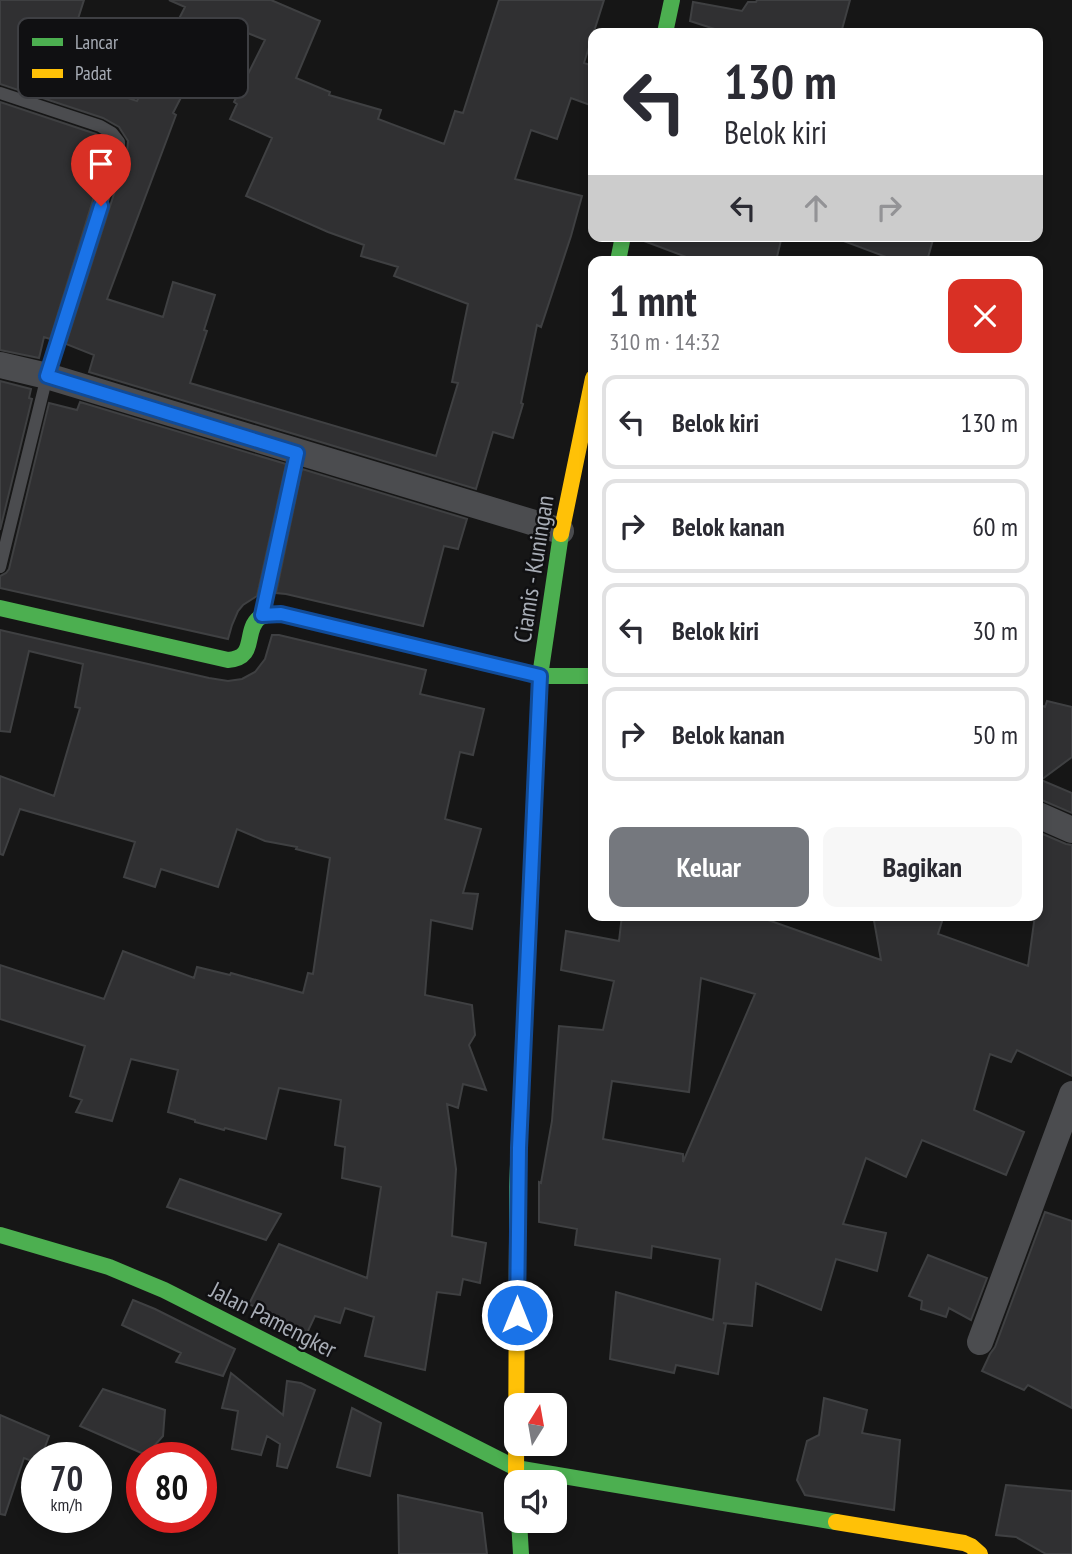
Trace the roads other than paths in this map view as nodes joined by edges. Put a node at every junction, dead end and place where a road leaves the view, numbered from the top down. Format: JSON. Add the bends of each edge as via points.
{"nodes":[{"id":1,"x":672,"y":0,"type":"edge"},
{"id":2,"x":666,"y":28,"type":"edge"},
{"id":3,"x":0,"y":93,"type":"edge"},
{"id":4,"x":0,"y":365,"type":"edge"},
{"id":5,"x":47,"y":376,"type":"junction"},
{"id":6,"x":588,"y":402,"type":"edge"},
{"id":7,"x":297,"y":453,"type":"junction"},
{"id":8,"x":561,"y":531,"type":"junction"},
{"id":9,"x":0,"y":567,"type":"edge"},
{"id":10,"x":0,"y":608,"type":"edge"},
{"id":11,"x":262,"y":615,"type":"junction"},
{"id":12,"x":540,"y":676,"type":"junction"},
{"id":13,"x":588,"y":676,"type":"edge"},
{"id":14,"x":1043,"y":817,"type":"edge"},
{"id":15,"x":1072,"y":830,"type":"edge"},
{"id":16,"x":1072,"y":1094,"type":"edge"},
{"id":17,"x":0,"y":1234,"type":"edge"},
{"id":18,"x":980,"y":1342,"type":"dead end"},
{"id":19,"x":506,"y":1470,"type":"edge"},
{"id":20,"x":516,"y":1470,"type":"edge"},
{"id":21,"x":567,"y":1483,"type":"edge"},
{"id":22,"x":520,"y":1533,"type":"edge"},
{"id":23,"x":521,"y":1554,"type":"edge"},
{"id":24,"x":980,"y":1554,"type":"edge"}],
"edges":[{"from":1,"to":2,"type":"main road"},
{"from":3,"to":5,"type":"lane","via":[[100,126],[119,142]]},
{"from":4,"to":5,"type":"street"},
{"from":5,"to":7,"type":"street"},
{"from":5,"to":9,"type":"lane"},
{"from":6,"to":8,"type":"main road","name":"Ciamis - Kuningan"},
{"from":7,"to":8,"type":"street"},
{"from":7,"to":11,"type":"lane"},
{"from":8,"to":12,"type":"main road","name":"Ciamis - Kuningan"},
{"from":10,"to":11,"type":"main road","via":[[231,660],[246,652]]},
{"from":11,"to":12,"type":"main road","via":[[281,614]]},
{"from":12,"to":13,"type":"main road"},
{"from":12,"to":20,"type":"main road","name":"Ciamis - Kuningan","via":[[518,1175]]},
{"from":14,"to":15,"type":"street"},
{"from":16,"to":18,"type":"street"},
{"from":17,"to":19,"type":"main road","name":"Jalan Pamengker","via":[[108,1266],[164,1290]]},
{"from":21,"to":24,"type":"main road","name":"Jalan Pamengker","via":[[964,1543]]},
{"from":22,"to":23,"type":"main road"}]}
